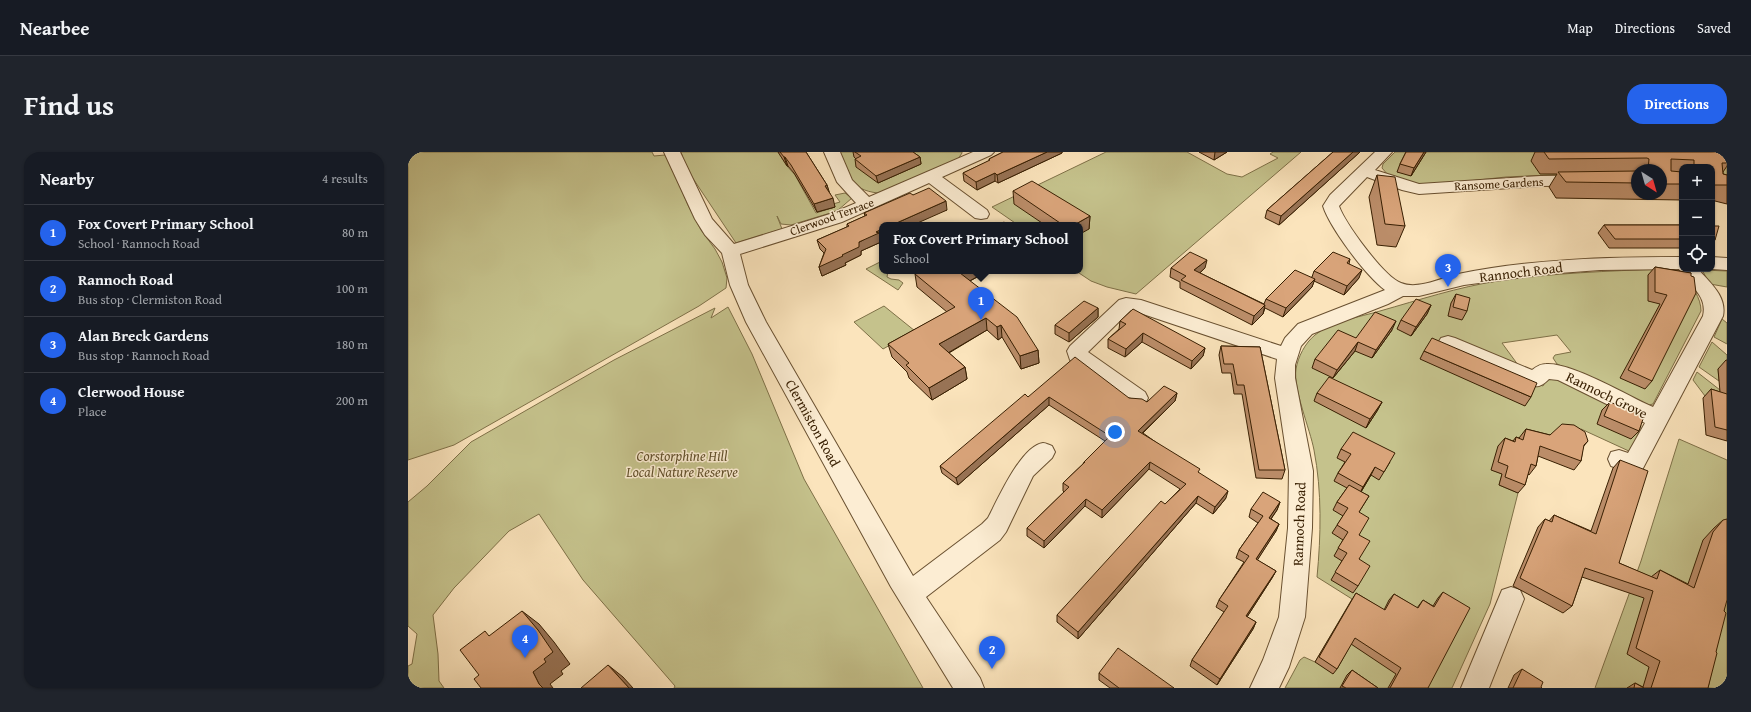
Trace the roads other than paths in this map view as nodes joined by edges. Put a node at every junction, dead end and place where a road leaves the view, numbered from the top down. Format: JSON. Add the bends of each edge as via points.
{"nodes":[{"id":1,"x":672,"y":152,"type":"edge"},
{"id":2,"x":832,"y":152,"type":"edge"},
{"id":3,"x":983,"y":152,"type":"edge"},
{"id":4,"x":1384,"y":152,"type":"edge"},
{"id":5,"x":1364,"y":171,"type":"junction"},
{"id":6,"x":931,"y":177,"type":"junction"},
{"id":7,"x":1631,"y":180,"type":"edge"},
{"id":8,"x":868,"y":205,"type":"junction"},
{"id":9,"x":981,"y":214,"type":"dead end"},
{"id":10,"x":731,"y":251,"type":"junction"},
{"id":11,"x":1679,"y":263,"type":"edge"},
{"id":12,"x":1715,"y":264,"type":"edge"},
{"id":13,"x":1727,"y":264,"type":"edge"},
{"id":14,"x":1690,"y":272,"type":"edge"},
{"id":15,"x":1400,"y":290,"type":"junction"},
{"id":16,"x":1448,"y":343,"type":"edge"},
{"id":17,"x":1287,"y":355,"type":"junction"},
{"id":18,"x":1137,"y":398,"type":"edge"},
{"id":19,"x":1657,"y":419,"type":"junction"},
{"id":20,"x":1044,"y":452,"type":"dead end"},
{"id":21,"x":1619,"y":459,"type":"edge"},
{"id":22,"x":909,"y":594,"type":"junction"},
{"id":23,"x":1511,"y":599,"type":"dead end"},
{"id":24,"x":970,"y":688,"type":"edge"},
{"id":25,"x":1264,"y":688,"type":"edge"},
{"id":26,"x":1475,"y":688,"type":"edge"}],
"edges":[{"from":1,"to":10,"type":"street","via":[[708,224],[724,246]]},
{"from":2,"to":8,"type":"street","via":[[841,178]]},
{"from":3,"to":6,"type":"street","name":"Clerwood Terrace"},
{"from":4,"to":5,"type":"street"},
{"from":5,"to":7,"type":"street","name":"Ransome Gardens","via":[[1419,189],[1540,181]]},
{"from":5,"to":15,"type":"street","via":[[1331,206],[1334,215],[1383,280]]},
{"from":6,"to":8,"type":"street","name":"Clerwood Terrace"},
{"from":6,"to":9,"type":"street"},
{"from":8,"to":10,"type":"street","name":"Clerwood Terrace","via":[[836,218]]},
{"from":10,"to":22,"type":"street","name":"Clermiston Road","via":[[733,268],[745,301]]},
{"from":11,"to":15,"type":"street","name":"Rannoch Road","via":[[1612,264],[1525,270],[1455,280],[1414,291]]},
{"from":12,"to":13,"type":"street"},
{"from":14,"to":19,"type":"street","name":"Rannoch Grove","via":[[1712,298],[1715,307],[1713,316]]},
{"from":15,"to":17,"type":"street","name":"Rannoch Road","via":[[1381,300],[1305,329],[1296,337]]},
{"from":16,"to":19,"type":"street","name":"Rannoch Grove","via":[[1535,380],[1545,371],[1562,373]]},
{"from":17,"to":18,"type":"street","via":[[1134,304],[1126,304],[1077,351],[1077,355]]},
{"from":17,"to":25,"type":"street","name":"Rannoch Road","via":[[1285,378],[1301,471],[1299,558],[1292,616],[1275,667]]},
{"from":19,"to":21,"type":"street","name":"Rannoch Grove","via":[[1634,465]]},
{"from":20,"to":22,"type":"street","via":[[1024,470],[997,525],[991,532]]},
{"from":22,"to":24,"type":"street","name":"Clermiston Road"},
{"from":23,"to":26,"type":"street"}]}
